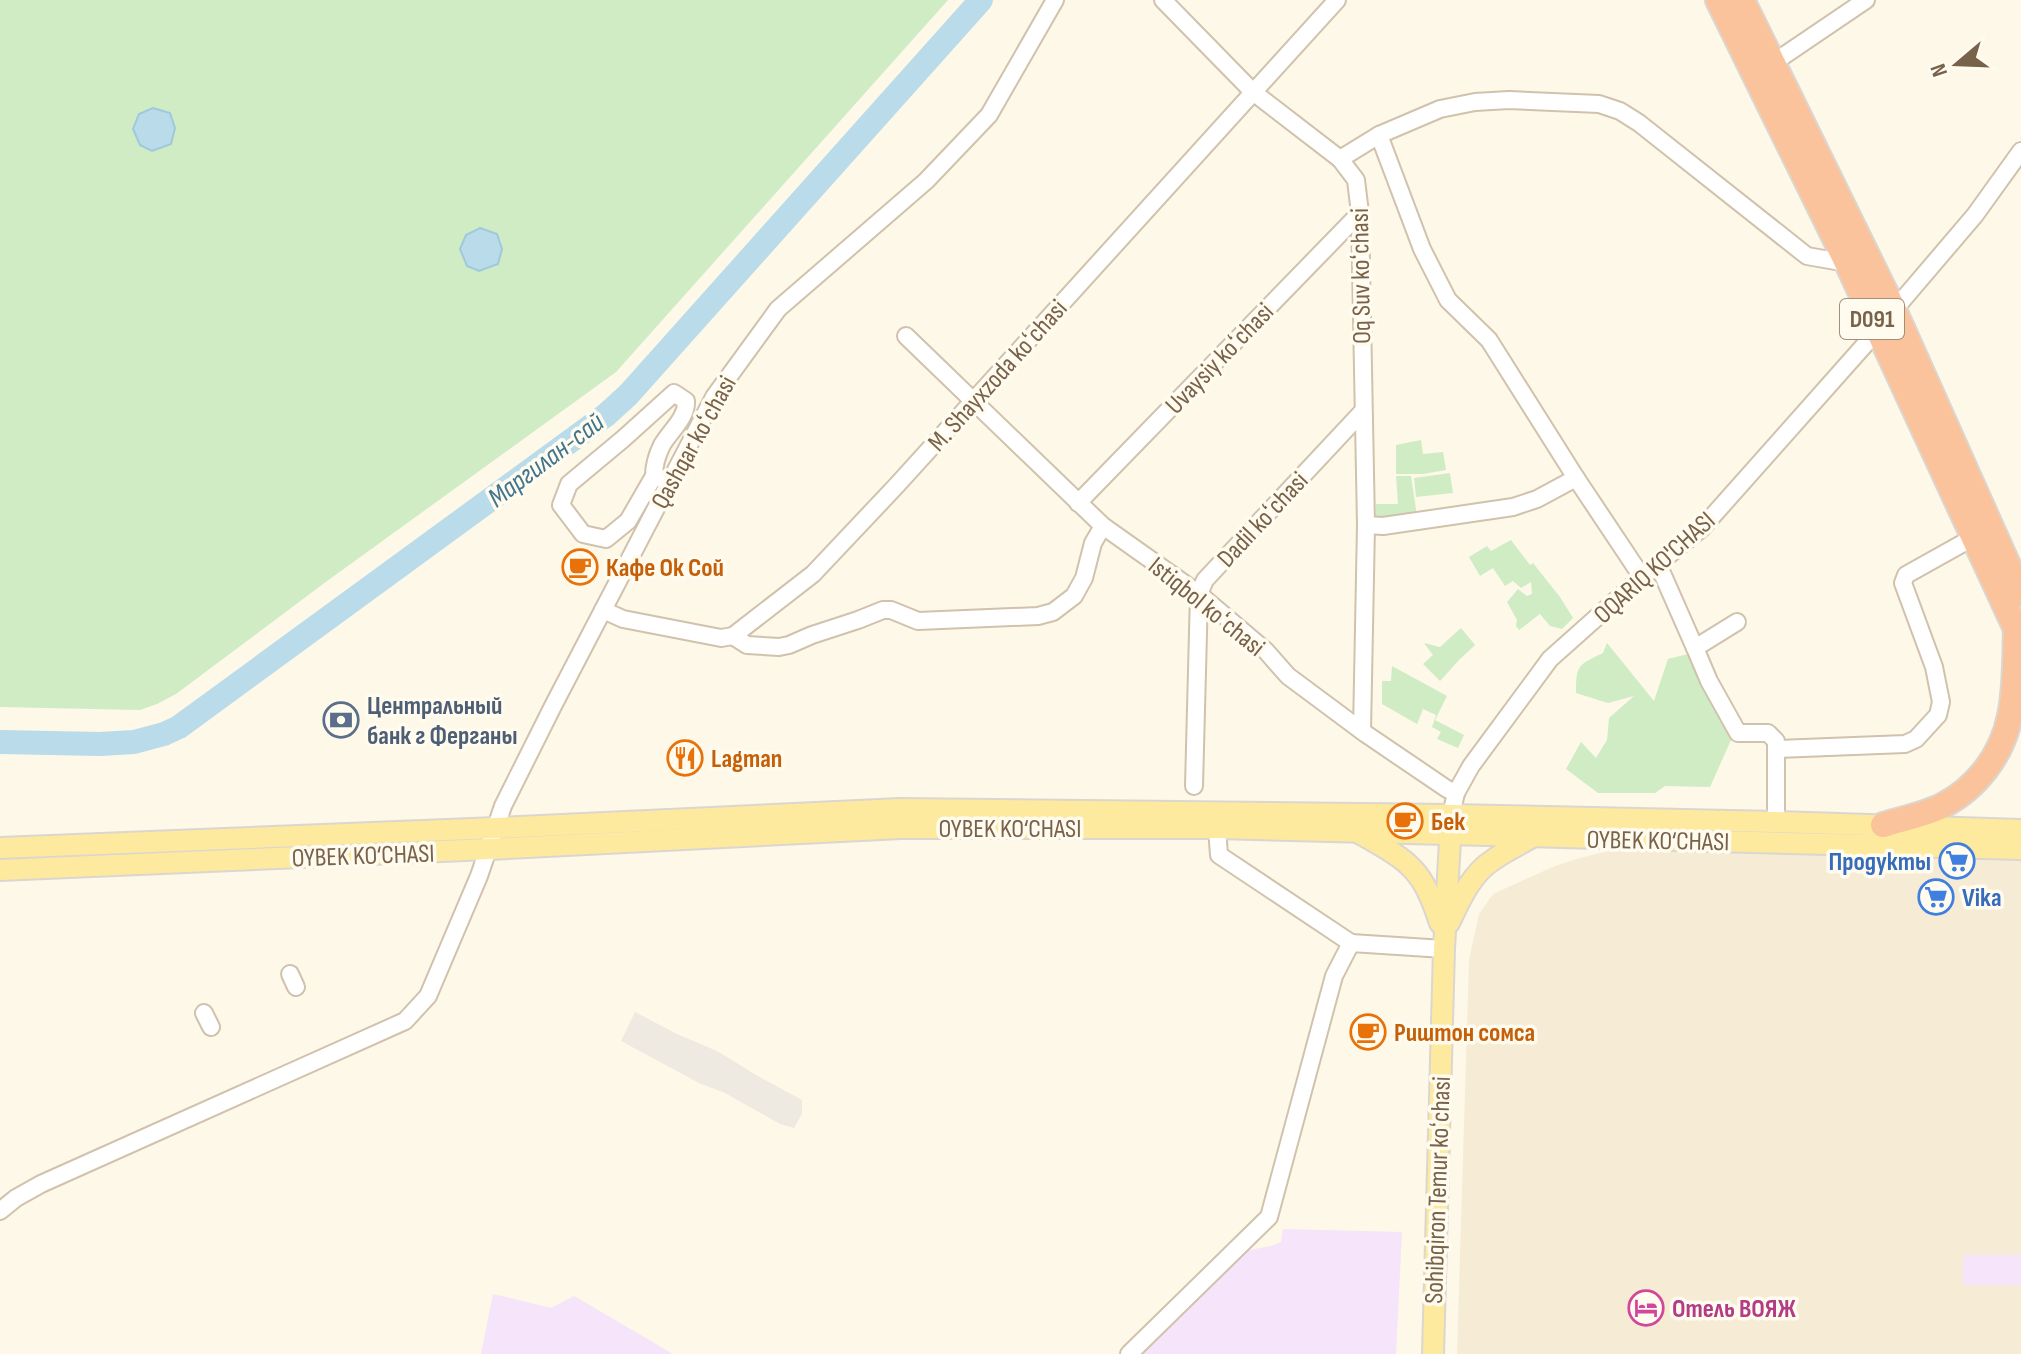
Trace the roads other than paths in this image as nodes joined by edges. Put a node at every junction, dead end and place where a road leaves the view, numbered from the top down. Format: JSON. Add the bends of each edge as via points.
{"nodes":[{"id":1,"x":1055,"y":0,"type":"edge"},
{"id":2,"x":1163,"y":0,"type":"edge"},
{"id":3,"x":1337,"y":0,"type":"edge"},
{"id":4,"x":1718,"y":0,"type":"edge"},
{"id":5,"x":1742,"y":0,"type":"edge"},
{"id":6,"x":1866,"y":0,"type":"edge"},
{"id":7,"x":1773,"y":63,"type":"junction"},
{"id":8,"x":1253,"y":92,"type":"junction"},
{"id":9,"x":1379,"y":135,"type":"junction"},
{"id":10,"x":2021,"y":151,"type":"edge"},
{"id":11,"x":1340,"y":159,"type":"junction"},
{"id":12,"x":1360,"y":213,"type":"junction"},
{"id":13,"x":1847,"y":263,"type":"junction"},
{"id":14,"x":1894,"y":310,"type":"junction"},
{"id":15,"x":1877,"y":331,"type":"junction"},
{"id":16,"x":906,"y":336,"type":"dead end"},
{"id":17,"x":973,"y":401,"type":"junction"},
{"id":18,"x":1363,"y":411,"type":"junction"},
{"id":19,"x":1576,"y":478,"type":"junction"},
{"id":20,"x":662,"y":479,"type":"junction"},
{"id":21,"x":1078,"y":503,"type":"junction"},
{"id":22,"x":1366,"y":525,"type":"junction"},
{"id":23,"x":1103,"y":526,"type":"junction"},
{"id":24,"x":1974,"y":537,"type":"junction"},
{"id":25,"x":1658,"y":564,"type":"junction"},
{"id":26,"x":1642,"y":577,"type":"junction"},
{"id":27,"x":1199,"y":594,"type":"junction"},
{"id":28,"x":2021,"y":594,"type":"edge"},
{"id":29,"x":603,"y":610,"type":"junction"},
{"id":30,"x":1737,"y":622,"type":"dead end"},
{"id":31,"x":2019,"y":635,"type":"edge"},
{"id":32,"x":733,"y":636,"type":"junction"},
{"id":33,"x":1695,"y":648,"type":"junction"},
{"id":34,"x":1362,"y":731,"type":"junction"},
{"id":35,"x":1777,"y":749,"type":"junction"},
{"id":36,"x":1194,"y":786,"type":"dead end"},
{"id":37,"x":1456,"y":793,"type":"junction"},
{"id":38,"x":1776,"y":822,"type":"junction"},
{"id":39,"x":1451,"y":825,"type":"junction"},
{"id":40,"x":1883,"y":825,"type":"junction"},
{"id":41,"x":496,"y":828,"type":"junction"},
{"id":42,"x":1217,"y":828,"type":"junction"},
{"id":43,"x":2021,"y":830,"type":"edge"},
{"id":44,"x":1359,"y":833,"type":"junction"},
{"id":45,"x":1532,"y":837,"type":"junction"},
{"id":46,"x":0,"y":848,"type":"edge"},
{"id":47,"x":489,"y":849,"type":"junction"},
{"id":48,"x":2021,"y":849,"type":"edge"},
{"id":49,"x":0,"y":870,"type":"edge"},
{"id":50,"x":1444,"y":942,"type":"junction"},
{"id":51,"x":1351,"y":943,"type":"junction"},
{"id":52,"x":0,"y":1211,"type":"edge"},
{"id":53,"x":1129,"y":1354,"type":"edge"},
{"id":54,"x":1433,"y":1354,"type":"edge"}],
"edges":[{"from":1,"to":20,"type":"street","name":"Qashqar koʻchasi","via":[[989,115],[926,181],[778,309]]},
{"from":2,"to":8,"type":"street"},
{"from":3,"to":8,"type":"street","name":"M. Shayxzoda koʻchasi"},
{"from":4,"to":13,"type":"highway","number":"D091"},
{"from":5,"to":7,"type":"highway","number":"D091"},
{"from":6,"to":7,"type":"street"},
{"from":7,"to":14,"type":"highway","number":"D091"},
{"from":8,"to":11,"type":"street"},
{"from":8,"to":17,"type":"street","name":"M. Shayxzoda koʻchasi"},
{"from":9,"to":11,"type":"street"},
{"from":9,"to":13,"type":"street","via":[[1440,109],[1475,102],[1599,104],[1639,123],[1807,256]]},
{"from":9,"to":19,"type":"street","via":[[1422,249],[1448,300],[1489,340]]},
{"from":10,"to":14,"type":"street","via":[[1975,215]]},
{"from":11,"to":12,"type":"street","name":"Oq Suv koʻchasi","via":[[1356,180]]},
{"from":12,"to":18,"type":"street","name":"Oq Suv koʻchasi"},
{"from":12,"to":21,"type":"street","name":"Uvaysiy koʻchasi"},
{"from":13,"to":15,"type":"highway","number":"D091"},
{"from":14,"to":28,"type":"highway","number":"D091"},
{"from":15,"to":24,"type":"highway","number":"D091"},
{"from":15,"to":25,"type":"street","name":"OQARIQ KO'CHASI","via":[[1702,528]]},
{"from":16,"to":17,"type":"street","name":"Istiqbol koʻchasi"},
{"from":17,"to":21,"type":"street","name":"Istiqbol koʻchasi"},
{"from":17,"to":32,"type":"street","name":"M. Shayxzoda koʻchasi","via":[[813,574]]},
{"from":18,"to":22,"type":"street","name":"Oq Suv koʻchasi"},
{"from":18,"to":27,"type":"street","name":"Dadil koʻchasi","via":[[1205,580]]},
{"from":19,"to":22,"type":"street","via":[[1513,507]]},
{"from":19,"to":26,"type":"street"},
{"from":20,"to":20,"type":"street","via":[[606,539],[583,534],[561,505],[569,484],[674,393],[686,401],[686,410],[654,465]]},
{"from":20,"to":29,"type":"street","name":"Qashqar koʻchasi"},
{"from":21,"to":23,"type":"street","name":"Istiqbol koʻchasi"},
{"from":22,"to":34,"type":"street","name":"Oq Suv koʻchasi"},
{"from":23,"to":27,"type":"street","name":"Istiqbol koʻchasi"},
{"from":23,"to":32,"type":"street","via":[[1074,596],[1053,612],[918,621],[883,610],[789,645],[747,645]]},
{"from":24,"to":31,"type":"highway","number":"D091"},
{"from":24,"to":35,"type":"street","via":[[1906,575],[1903,583],[1941,702],[1938,715],[1916,739],[1905,744]]},
{"from":25,"to":26,"type":"street","name":"OQARIQ KO'CHASI"},
{"from":25,"to":33,"type":"street"},
{"from":26,"to":37,"type":"street","name":"OQARIQ KO'CHASI","via":[[1550,659]]},
{"from":27,"to":34,"type":"street","name":"Istiqbol koʻchasi","via":[[1288,676]]},
{"from":27,"to":36,"type":"street","name":"Dadil koʻchasi"},
{"from":29,"to":32,"type":"street","via":[[623,619]]},
{"from":29,"to":41,"type":"street","name":"Qashqar koʻchasi"},
{"from":30,"to":33,"type":"street"},
{"from":31,"to":40,"type":"highway","via":[[2010,716],[1985,772],[1940,807]]},
{"from":33,"to":35,"type":"street","via":[[1738,733],[1768,733]]},
{"from":34,"to":37,"type":"street","name":"Istiqbol koʻchasi"},
{"from":35,"to":38,"type":"street"},
{"from":37,"to":39,"type":"street","name":"OQARIQ KO'CHASI"},
{"from":38,"to":39,"type":"main road","name":"OYBEK KO‘CHASI"},
{"from":38,"to":40,"type":"main road","name":"OYBEK KO‘CHASI"},
{"from":39,"to":41,"type":"main road","name":"OYBEK KO‘CHASI","via":[[900,809]]},
{"from":39,"to":44,"type":"main road","name":"OYBEK KO‘CHASI"},
{"from":39,"to":45,"type":"main road","name":"OYBEK KO‘CHASI"},
{"from":39,"to":50,"type":"main road","name":"Sohibqiron Temur koʻchasi"},
{"from":40,"to":43,"type":"main road","name":"OYBEK KO‘CHASI"},
{"from":41,"to":46,"type":"main road","name":"OYBEK KO‘CHASI"},
{"from":41,"to":47,"type":"street","name":"Qashqar koʻchasi"},
{"from":42,"to":44,"type":"main road","name":"OYBEK KO‘CHASI"},
{"from":42,"to":47,"type":"main road","name":"OYBEK KO‘CHASI","via":[[901,828]]},
{"from":42,"to":51,"type":"street","via":[[1219,855]]},
{"from":44,"to":50,"type":"main road","via":[[1418,873]]},
{"from":45,"to":48,"type":"main road","name":"OYBEK KO‘CHASI"},
{"from":45,"to":50,"type":"main road","via":[[1490,861],[1474,878]]},
{"from":47,"to":49,"type":"main road","name":"OYBEK KO‘CHASI"},
{"from":47,"to":52,"type":"street","name":"Qashqar koʻchasi","via":[[428,996],[405,1021],[41,1184]]},
{"from":50,"to":51,"type":"street"},
{"from":50,"to":54,"type":"main road","name":"Sohibqiron Temur koʻchasi"},
{"from":51,"to":53,"type":"street","via":[[1334,976],[1269,1217]]}]}
